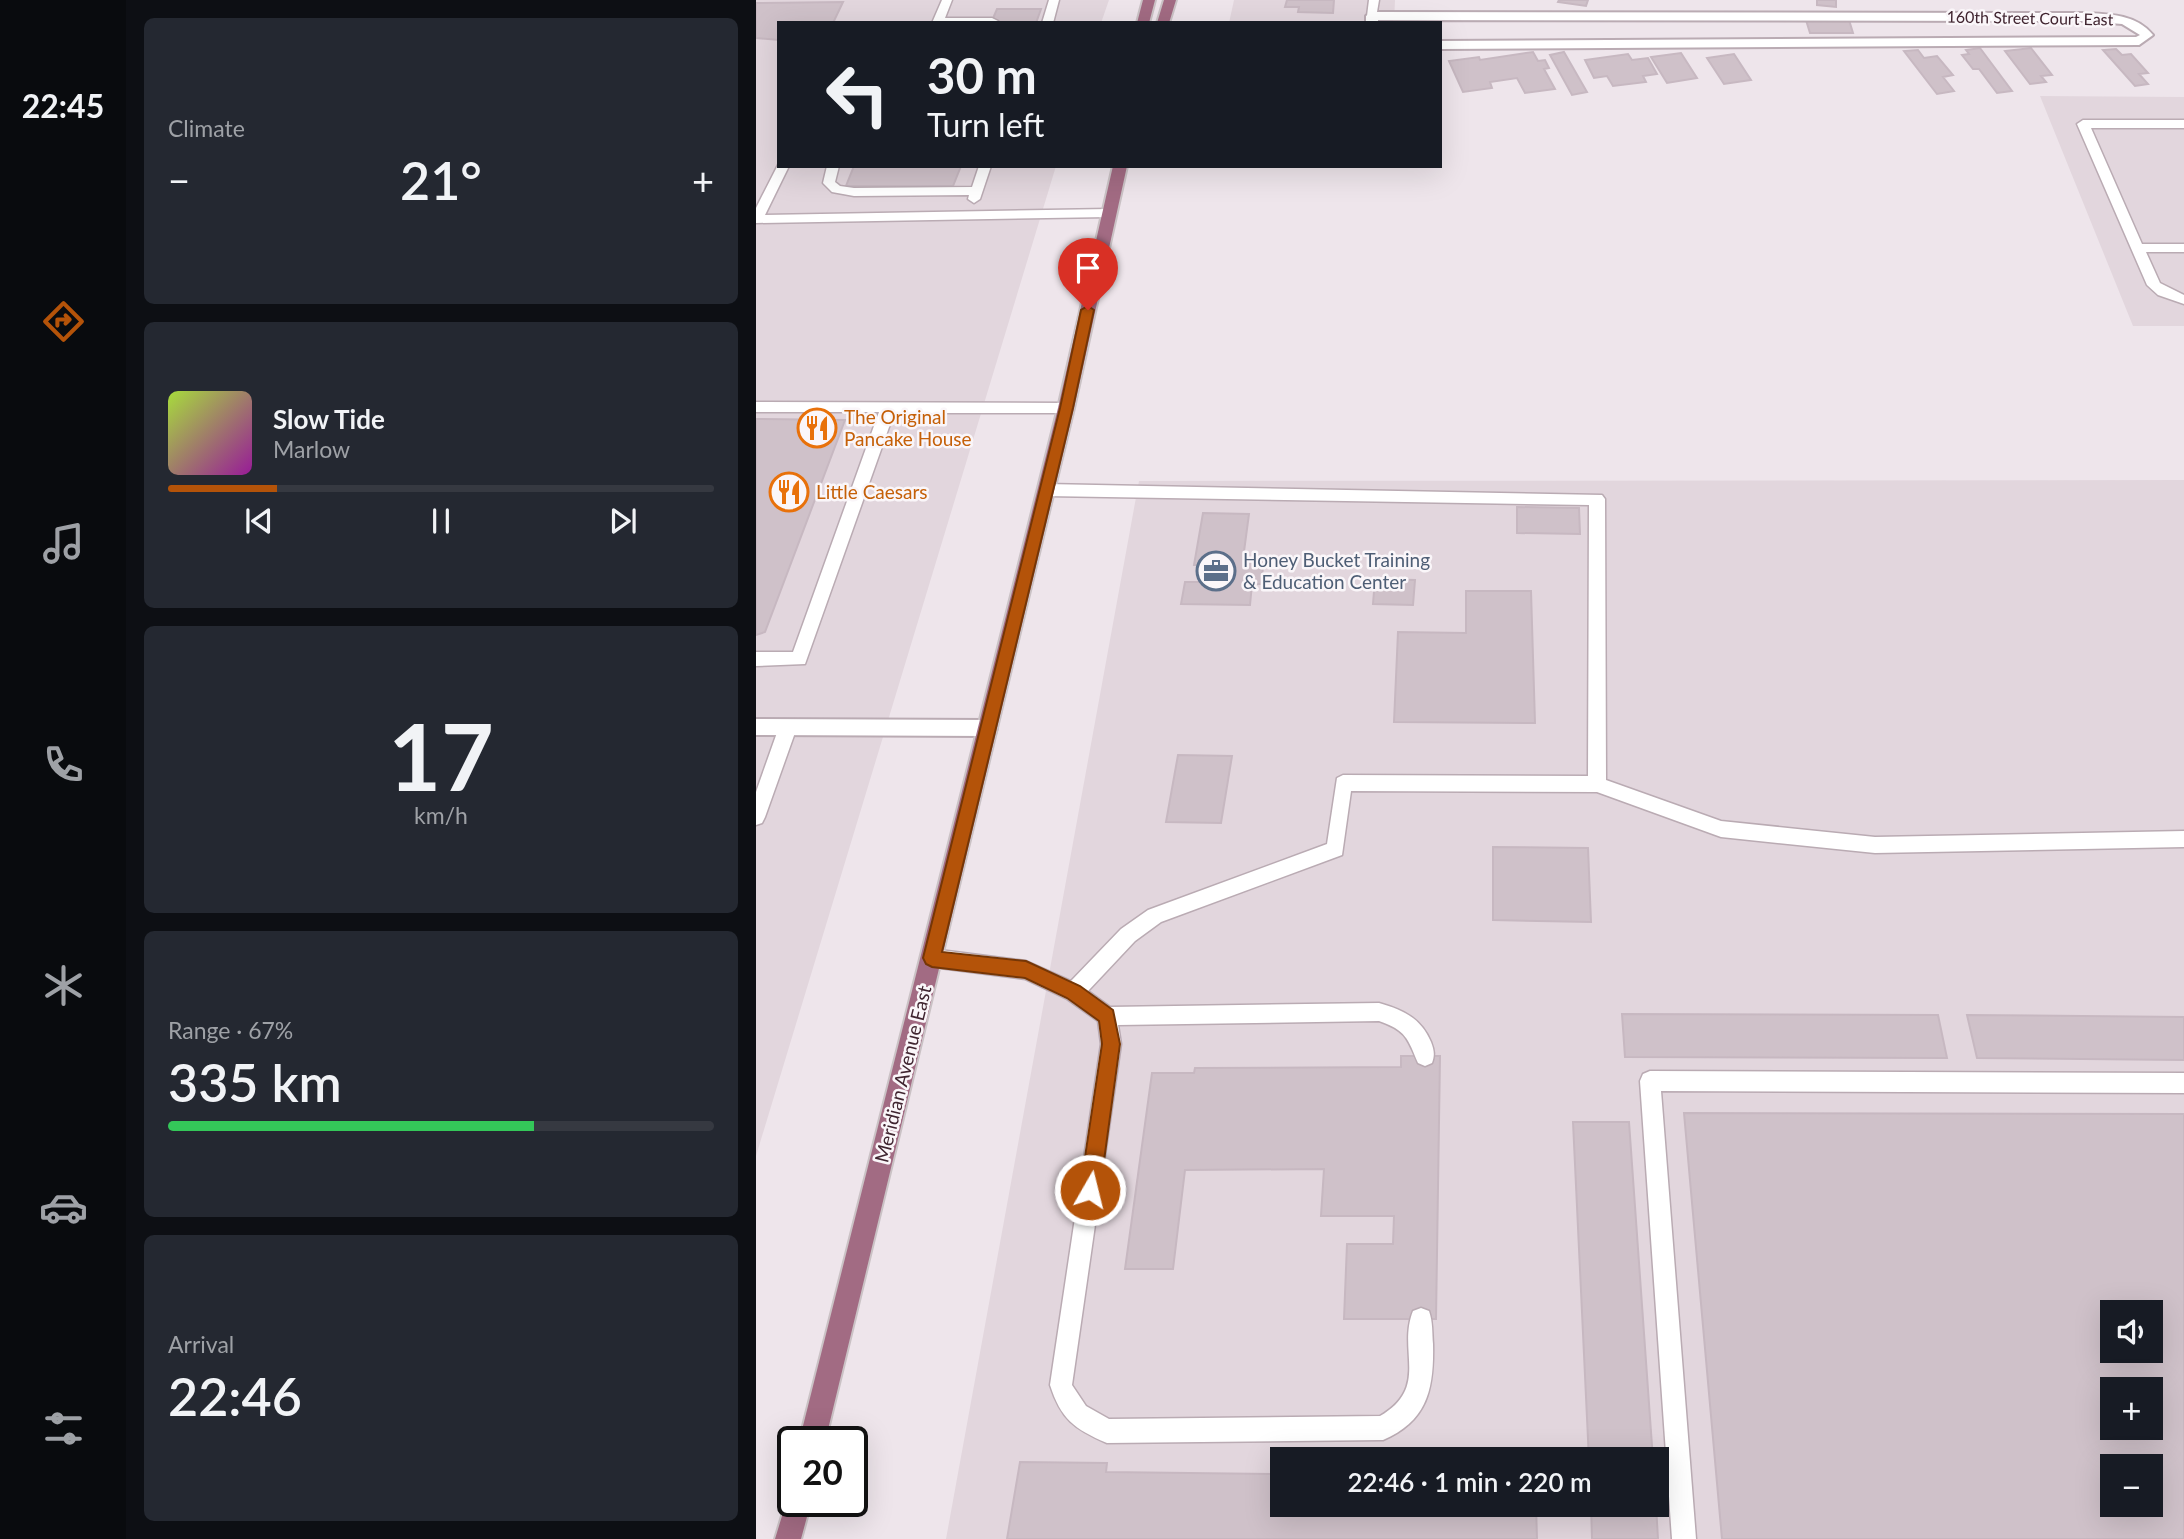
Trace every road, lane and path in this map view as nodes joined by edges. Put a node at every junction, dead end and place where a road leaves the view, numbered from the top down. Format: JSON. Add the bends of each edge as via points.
{"nodes":[{"id":1,"x":947,"y":0,"type":"edge"},
{"id":2,"x":1054,"y":0,"type":"edge"},
{"id":3,"x":1149,"y":0,"type":"edge"},
{"id":4,"x":1170,"y":0,"type":"edge"},
{"id":5,"x":1374,"y":0,"type":"edge"},
{"id":6,"x":1749,"y":16,"type":"junction"},
{"id":7,"x":1372,"y":20,"type":"edge"},
{"id":8,"x":938,"y":21,"type":"edge"},
{"id":9,"x":1044,"y":21,"type":"edge"},
{"id":10,"x":1144,"y":21,"type":"edge"},
{"id":11,"x":1164,"y":21,"type":"edge"},
{"id":12,"x":1756,"y":44,"type":"junction"},
{"id":13,"x":1442,"y":45,"type":"edge"},
{"id":14,"x":2184,"y":124,"type":"edge"},
{"id":15,"x":782,"y":168,"type":"edge"},
{"id":16,"x":833,"y":168,"type":"edge"},
{"id":17,"x":984,"y":168,"type":"edge"},
{"id":18,"x":1118,"y":169,"type":"edge"},
{"id":19,"x":977,"y":191,"type":"junction"},
{"id":20,"x":1109,"y":213,"type":"junction"},
{"id":21,"x":968,"y":215,"type":"junction"},
{"id":22,"x":757,"y":219,"type":"edge"},
{"id":23,"x":2138,"y":248,"type":"junction"},
{"id":24,"x":2184,"y":248,"type":"edge"},
{"id":25,"x":2184,"y":300,"type":"edge"},
{"id":26,"x":756,"y":407,"type":"edge"},
{"id":27,"x":888,"y":408,"type":"junction"},
{"id":28,"x":1066,"y":408,"type":"junction"},
{"id":29,"x":1046,"y":489,"type":"junction"},
{"id":30,"x":756,"y":659,"type":"edge"},
{"id":31,"x":756,"y":727,"type":"edge"},
{"id":32,"x":788,"y":727,"type":"junction"},
{"id":33,"x":988,"y":728,"type":"junction"},
{"id":34,"x":1597,"y":784,"type":"junction"},
{"id":35,"x":756,"y":817,"type":"edge"},
{"id":36,"x":2184,"y":839,"type":"edge"},
{"id":37,"x":932,"y":958,"type":"junction"},
{"id":38,"x":1074,"y":992,"type":"junction"},
{"id":39,"x":1107,"y":1016,"type":"junction"},
{"id":40,"x":1425,"y":1056,"type":"dead end"},
{"id":41,"x":2184,"y":1083,"type":"edge"},
{"id":42,"x":1421,"y":1320,"type":"dead end"},
{"id":43,"x":816,"y":1426,"type":"edge"},
{"id":44,"x":794,"y":1517,"type":"edge"},
{"id":45,"x":788,"y":1539,"type":"edge"},
{"id":46,"x":1684,"y":1539,"type":"edge"}],
"edges":[{"from":1,"to":8,"type":"lane"},
{"from":2,"to":9,"type":"lane"},
{"from":3,"to":10,"type":"main road"},
{"from":4,"to":11,"type":"main road"},
{"from":5,"to":7,"type":"lane"},
{"from":6,"to":7,"type":"street","name":"160th Street Court East"},
{"from":6,"to":12,"type":"street"},
{"from":6,"to":12,"type":"street","name":"160th Street Court East","via":[[2084,17],[2138,25],[2147,35],[2139,41]]},
{"from":12,"to":13,"type":"street","name":"160th Street Court East"},
{"from":14,"to":23,"type":"lane","via":[[2083,124]]},
{"from":15,"to":22,"type":"lane"},
{"from":16,"to":19,"type":"lane","via":[[829,183],[854,192]]},
{"from":17,"to":19,"type":"lane"},
{"from":18,"to":20,"type":"main road","name":"Meridian Avenue East"},
{"from":19,"to":21,"type":"lane"},
{"from":20,"to":21,"type":"lane"},
{"from":20,"to":28,"type":"main road","name":"Meridian Avenue East"},
{"from":21,"to":22,"type":"lane"},
{"from":23,"to":24,"type":"lane"},
{"from":23,"to":25,"type":"lane","via":[[2154,285]]},
{"from":26,"to":27,"type":"lane"},
{"from":27,"to":28,"type":"lane"},
{"from":27,"to":30,"type":"lane","via":[[799,659]]},
{"from":28,"to":29,"type":"main road","name":"Meridian Avenue East"},
{"from":29,"to":33,"type":"main road","name":"Meridian Avenue East"},
{"from":29,"to":34,"type":"lane","via":[[1597,499]]},
{"from":31,"to":32,"type":"street"},
{"from":32,"to":33,"type":"street"},
{"from":32,"to":35,"type":"lane"},
{"from":33,"to":37,"type":"main road","name":"Meridian Avenue East"},
{"from":34,"to":36,"type":"lane","via":[[1721,829],[1875,845]]},
{"from":34,"to":38,"type":"lane","via":[[1343,783],[1336,849],[1155,916],[1128,935]]},
{"from":37,"to":38,"type":"lane","via":[[1026,970]]},
{"from":37,"to":43,"type":"main road","name":"Meridian Avenue East"},
{"from":38,"to":39,"type":"lane"},
{"from":39,"to":40,"type":"lane","via":[[1379,1012],[1416,1030]]},
{"from":39,"to":42,"type":"lane","via":[[1111,1044],[1061,1385],[1067,1406],[1107,1430],[1383,1428],[1402,1419],[1414,1405],[1420,1380]]},
{"from":41,"to":46,"type":"lane","via":[[1650,1081]]},
{"from":44,"to":45,"type":"main road"}]}
